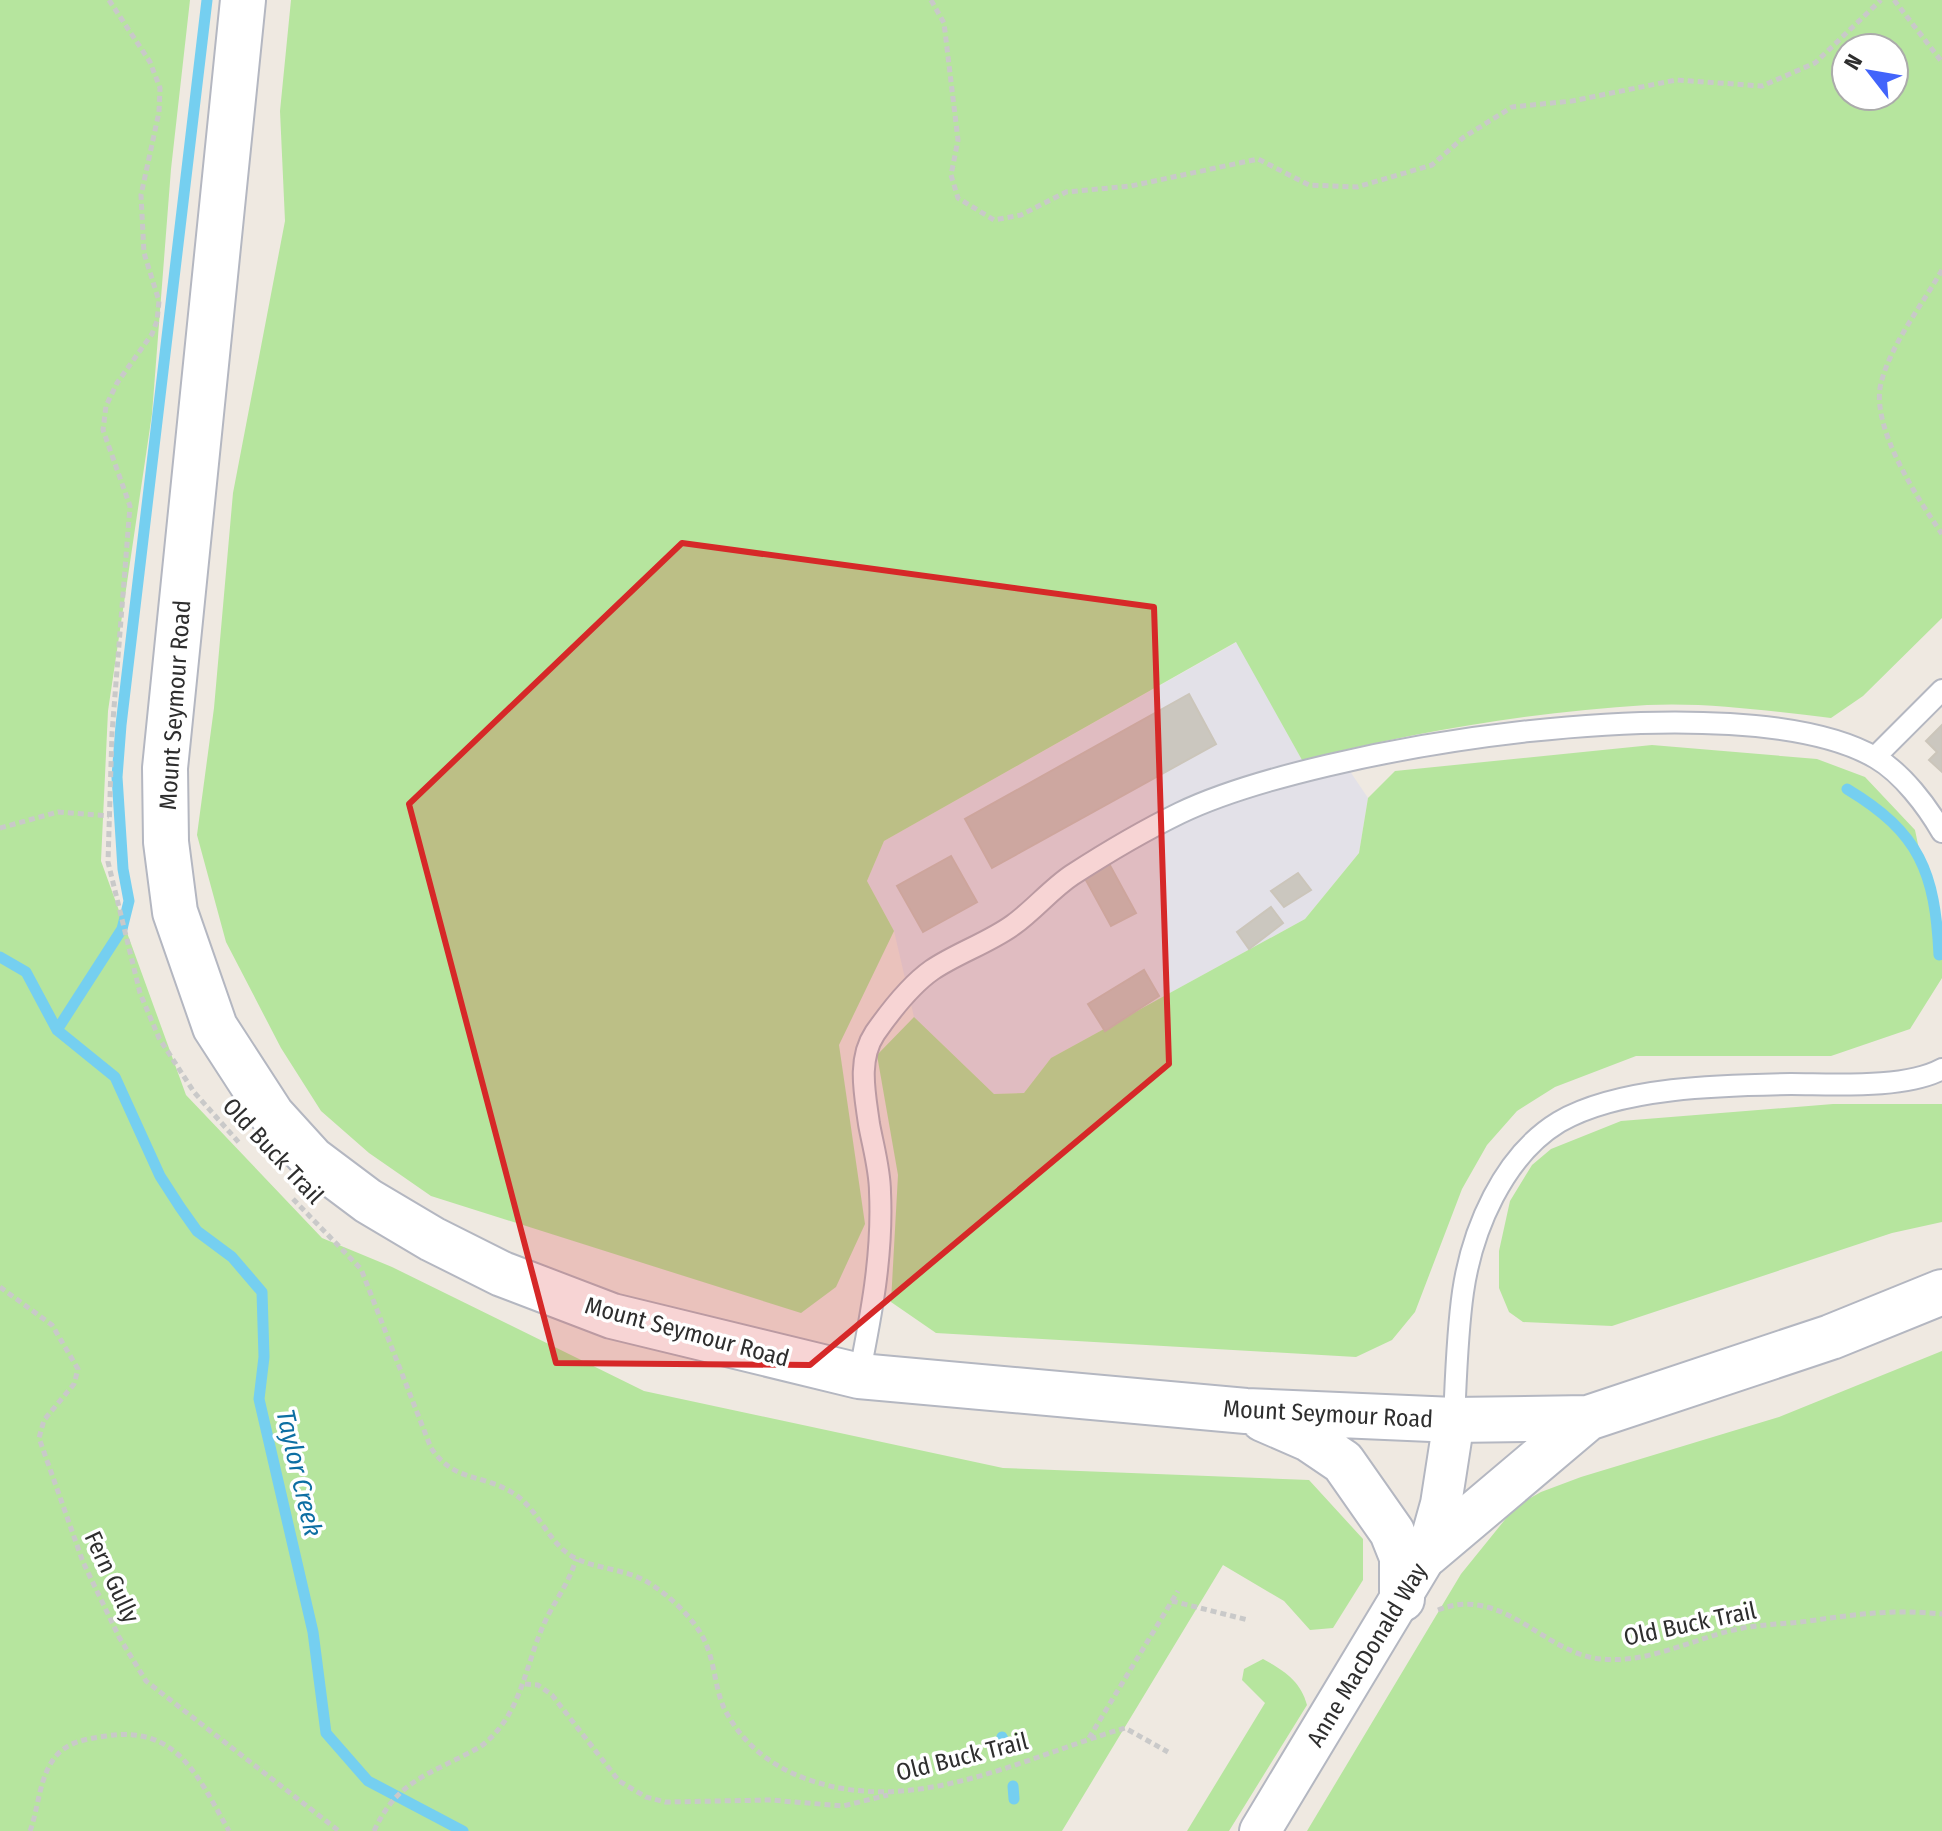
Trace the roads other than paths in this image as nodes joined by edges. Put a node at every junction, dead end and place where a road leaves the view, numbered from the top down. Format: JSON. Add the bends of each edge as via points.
{"nodes":[{"id":1,"x":243,"y":0,"type":"edge"},
{"id":2,"x":1942,"y":690,"type":"edge"},
{"id":3,"x":1875,"y":757,"type":"junction"},
{"id":4,"x":1942,"y":832,"type":"edge"},
{"id":5,"x":1942,"y":1069,"type":"edge"},
{"id":6,"x":1942,"y":1292,"type":"edge"},
{"id":7,"x":859,"y":1376,"type":"junction"},
{"id":8,"x":1246,"y":1411,"type":"junction"},
{"id":9,"x":1588,"y":1418,"type":"junction"},
{"id":10,"x":1454,"y":1420,"type":"junction"},
{"id":11,"x":1427,"y":1554,"type":"junction"},
{"id":12,"x":1415,"y":1609,"type":"junction"},
{"id":13,"x":1260,"y":1831,"type":"edge"}],
"edges":[{"from":1,"to":7,"type":"street","name":"Mount Seymour Road","via":[[165,768],[166,842],[175,912],[215,1027],[272,1115],[312,1159],[432,1239],[502,1274],[612,1316]]},
{"from":2,"to":3,"type":"lane"},
{"from":3,"to":4,"type":"lane","via":[[1900,777]]},
{"from":3,"to":7,"type":"lane","via":[[1814,736],[1749,725],[1653,721],[1409,748],[1272,781],[1181,812],[1070,876],[1013,925],[929,972],[868,1047],[864,1092],[880,1191],[876,1290]]},
{"from":5,"to":10,"type":"lane","via":[[1892,1080],[1741,1084],[1642,1097],[1600,1105],[1560,1121],[1513,1164],[1481,1223],[1463,1290]]},
{"from":6,"to":9,"type":"street","name":"Mount Seymour Road","via":[[1831,1337]]},
{"from":7,"to":8,"type":"street","name":"Mount Seymour Road"},
{"from":8,"to":10,"type":"street","name":"Mount Seymour Road"},
{"from":8,"to":12,"type":"street","via":[[1309,1439],[1343,1462],[1392,1532]]},
{"from":9,"to":10,"type":"street","name":"Mount Seymour Road"},
{"from":9,"to":11,"type":"street"},
{"from":10,"to":11,"type":"street","name":"Anne MacDonald Way"},
{"from":11,"to":12,"type":"street","name":"Anne MacDonald Way"},
{"from":12,"to":13,"type":"street","name":"Anne MacDonald Way"}]}
